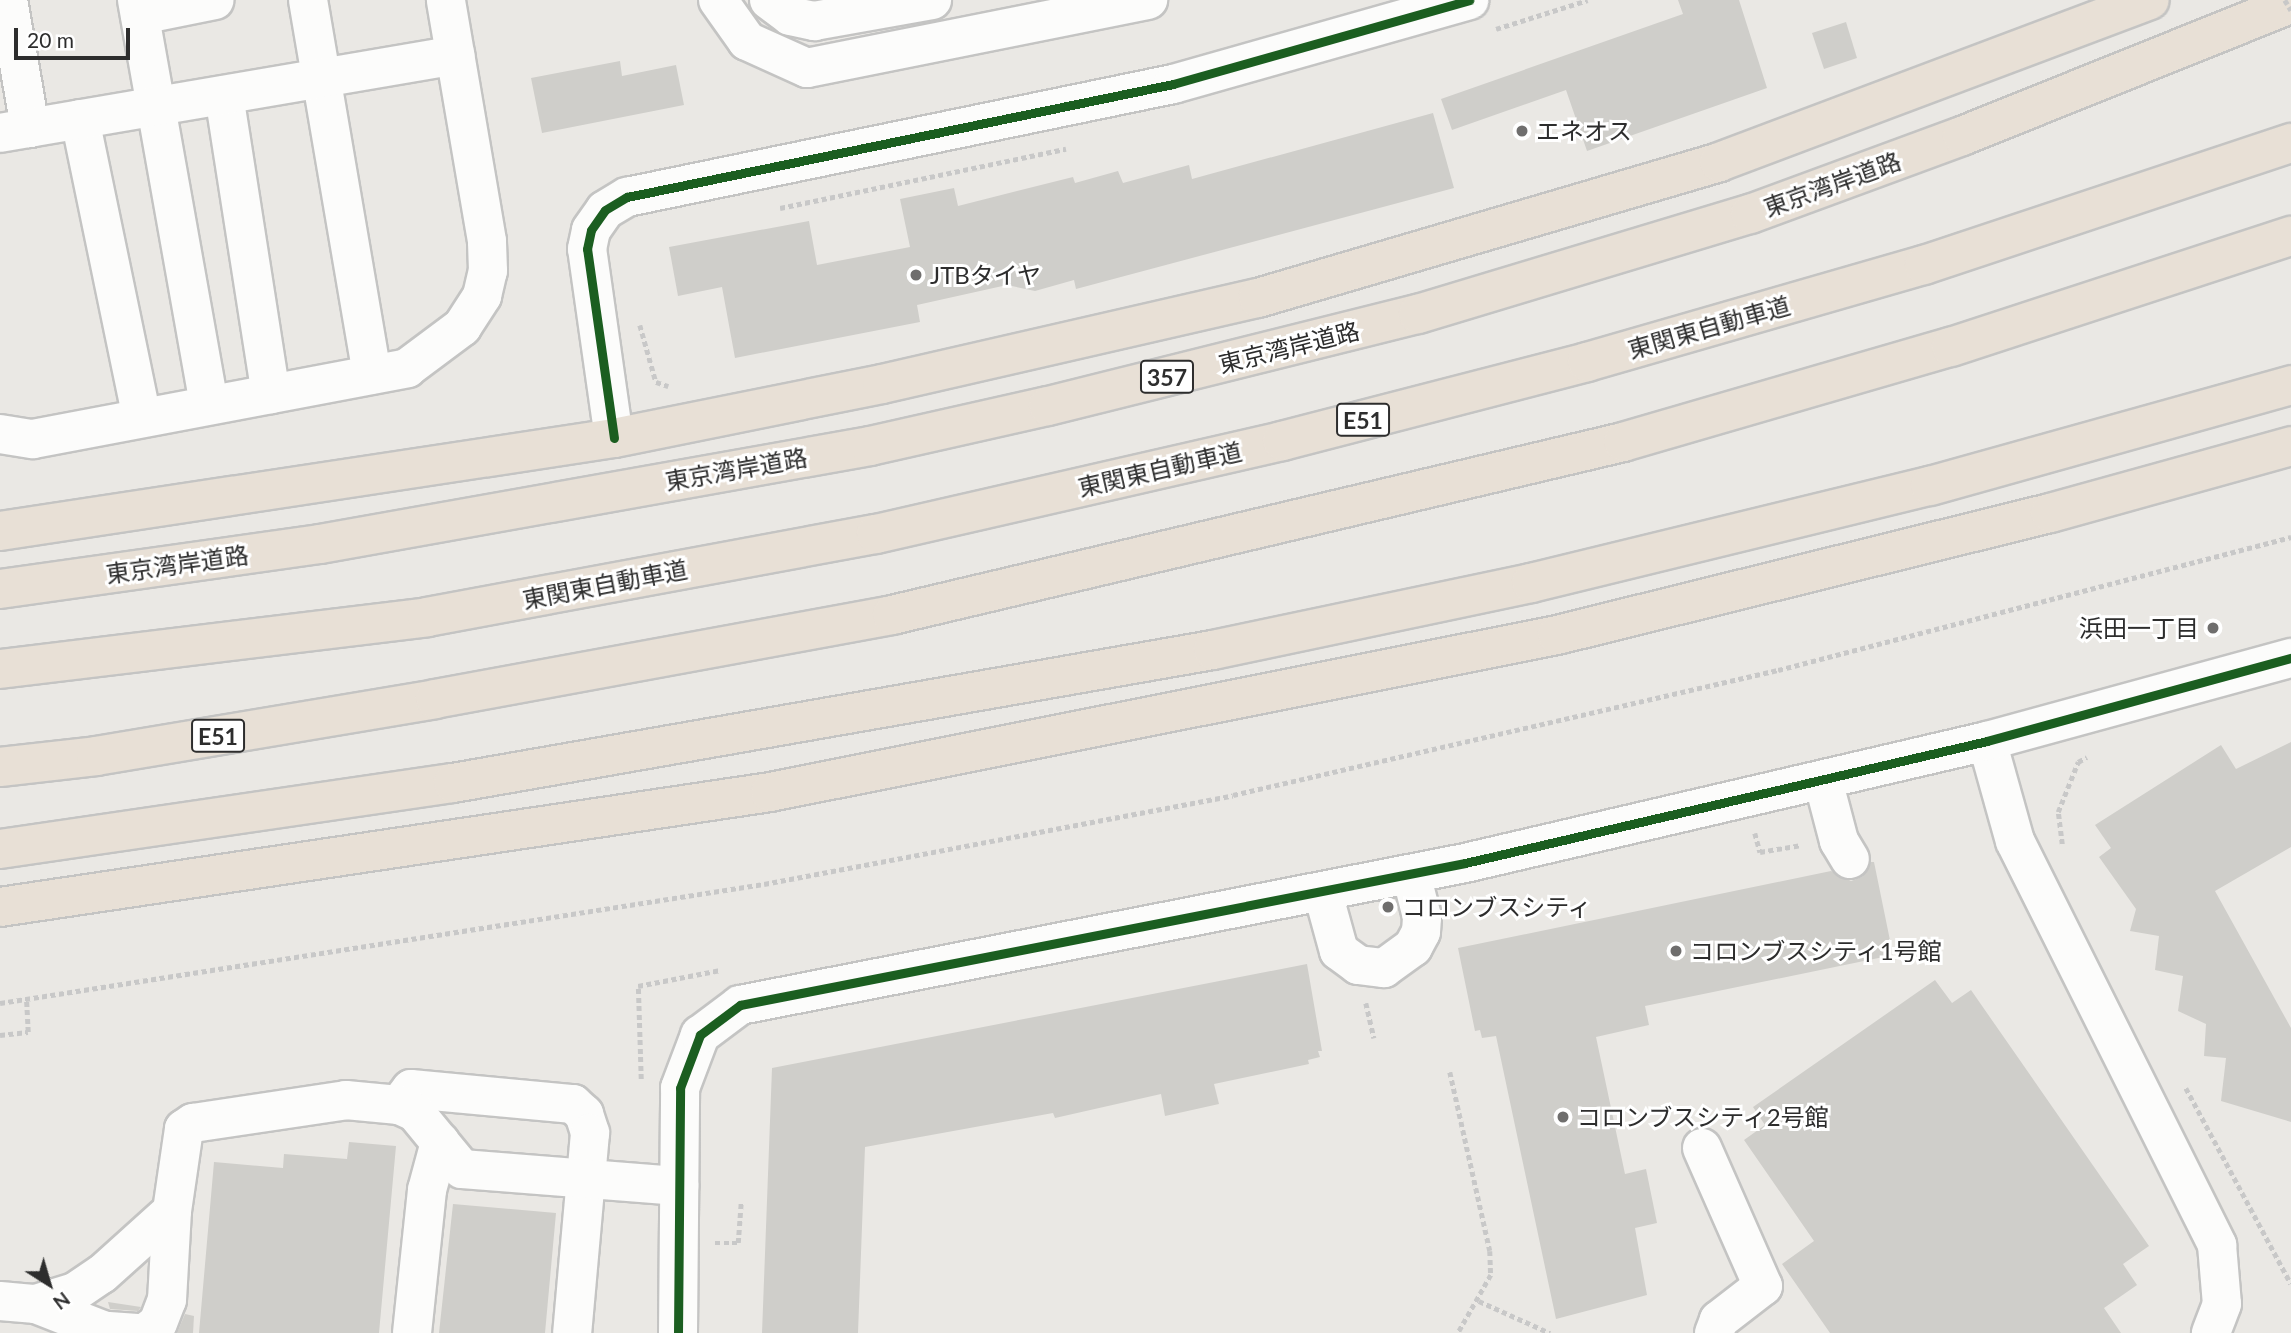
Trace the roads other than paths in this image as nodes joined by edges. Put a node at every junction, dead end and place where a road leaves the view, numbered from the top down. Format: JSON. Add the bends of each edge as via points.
{"nodes":[{"id":1,"x":8,"y":0,"type":"edge"},
{"id":2,"x":215,"y":0,"type":"edge"},
{"id":3,"x":446,"y":0,"type":"edge"},
{"id":4,"x":718,"y":0,"type":"edge"},
{"id":5,"x":769,"y":0,"type":"edge"},
{"id":6,"x":1148,"y":0,"type":"edge"},
{"id":7,"x":923,"y":1,"type":"edge"},
{"id":8,"x":319,"y":3,"type":"edge"},
{"id":9,"x":2139,"y":3,"type":"edge"},
{"id":10,"x":2291,"y":4,"type":"edge"},
{"id":11,"x":139,"y":8,"type":"edge"},
{"id":12,"x":1475,"y":17,"type":"edge"},
{"id":13,"x":455,"y":55,"type":"junction"},
{"id":14,"x":321,"y":78,"type":"junction"},
{"id":15,"x":224,"y":95,"type":"junction"},
{"id":16,"x":156,"y":106,"type":"junction"},
{"id":17,"x":80,"y":119,"type":"junction"},
{"id":18,"x":15,"y":131,"type":"edge"},
{"id":19,"x":2286,"y":145,"type":"edge"},
{"id":20,"x":2279,"y":241,"type":"edge"},
{"id":21,"x":372,"y":375,"type":"junction"},
{"id":22,"x":2291,"y":385,"type":"edge"},
{"id":23,"x":271,"y":394,"type":"junction"},
{"id":24,"x":209,"y":405,"type":"junction"},
{"id":25,"x":142,"y":418,"type":"junction"},
{"id":26,"x":0,"y":434,"type":"edge"},
{"id":27,"x":614,"y":438,"type":"junction"},
{"id":28,"x":2291,"y":446,"type":"edge"},
{"id":29,"x":0,"y":531,"type":"edge"},
{"id":30,"x":0,"y":589,"type":"edge"},
{"id":31,"x":2291,"y":658,"type":"edge"},
{"id":32,"x":0,"y":669,"type":"edge"},
{"id":33,"x":1987,"y":741,"type":"junction"},
{"id":34,"x":0,"y":767,"type":"edge"},
{"id":35,"x":1823,"y":780,"type":"junction"},
{"id":36,"x":0,"y":849,"type":"edge"},
{"id":37,"x":1850,"y":859,"type":"dead end"},
{"id":38,"x":1411,"y":874,"type":"junction"},
{"id":39,"x":1323,"y":893,"type":"junction"},
{"id":40,"x":0,"y":907,"type":"edge"},
{"id":41,"x":398,"y":1105,"type":"junction"},
{"id":42,"x":440,"y":1142,"type":"junction"},
{"id":43,"x":1702,"y":1148,"type":"dead end"},
{"id":44,"x":585,"y":1181,"type":"junction"},
{"id":45,"x":679,"y":1186,"type":"junction"},
{"id":46,"x":172,"y":1210,"type":"junction"},
{"id":47,"x":18,"y":1302,"type":"edge"},
{"id":48,"x":1720,"y":1329,"type":"edge"},
{"id":49,"x":137,"y":1333,"type":"edge"},
{"id":50,"x":145,"y":1333,"type":"edge"},
{"id":51,"x":412,"y":1333,"type":"edge"},
{"id":52,"x":572,"y":1333,"type":"edge"},
{"id":53,"x":678,"y":1333,"type":"edge"},
{"id":54,"x":2211,"y":1333,"type":"edge"}],
"edges":[{"from":1,"to":18,"type":"street"},
{"from":2,"to":11,"type":"street"},
{"from":3,"to":13,"type":"street"},
{"from":4,"to":6,"type":"street","via":[[747,41],[807,68]]},
{"from":5,"to":7,"type":"street","via":[[790,16],[814,21]]},
{"from":8,"to":14,"type":"street"},
{"from":9,"to":27,"type":"highway","number":"357","via":[[1719,162],[1484,234],[1258,298],[882,384]]},
{"from":10,"to":30,"type":"highway","name":"東京湾岸道路","number":"357","via":[[1750,214],[1418,314],[1048,407],[870,446],[320,544]]},
{"from":11,"to":16,"type":"street"},
{"from":12,"to":27,"type":"street","via":[[626,197],[605,210],[591,230],[587,249]]},
{"from":13,"to":14,"type":"street"},
{"from":13,"to":21,"type":"street","via":[[486,241],[488,271],[482,296],[462,327],[426,358],[407,368]]},
{"from":14,"to":15,"type":"street"},
{"from":14,"to":21,"type":"street"},
{"from":15,"to":16,"type":"street"},
{"from":15,"to":23,"type":"street"},
{"from":16,"to":17,"type":"street"},
{"from":16,"to":24,"type":"street"},
{"from":17,"to":18,"type":"street"},
{"from":17,"to":25,"type":"street"},
{"from":19,"to":32,"type":"highway","name":"東関東自動車道","number":"E51","via":[[1924,265],[1587,362],[1268,444],[876,534],[427,617]]},
{"from":20,"to":34,"type":"highway","number":"E51","via":[[1951,347],[1623,442],[892,615],[435,699],[96,756]]},
{"from":21,"to":23,"type":"street"},
{"from":22,"to":36,"type":"highway","via":[[1930,486],[1531,583],[1213,650],[453,783]]},
{"from":23,"to":24,"type":"street"},
{"from":24,"to":25,"type":"street"},
{"from":25,"to":26,"type":"street","via":[[33,439]]},
{"from":27,"to":29,"type":"highway","number":"357"},
{"from":28,"to":40,"type":"highway","via":[[2050,513],[1544,638],[770,792]]},
{"from":31,"to":33,"type":"street"},
{"from":33,"to":35,"type":"street"},
{"from":33,"to":54,"type":"street","via":[[2015,841],[2217,1245],[2222,1304]]},
{"from":35,"to":37,"type":"street","via":[[1839,841]]},
{"from":35,"to":38,"type":"street"},
{"from":38,"to":39,"type":"street"},
{"from":38,"to":39,"type":"street","via":[[1422,917],[1421,932],[1406,953],[1384,968],[1357,965],[1339,951]]},
{"from":39,"to":45,"type":"street","via":[[740,1005],[700,1035],[686,1063],[680,1088]]},
{"from":41,"to":42,"type":"street","via":[[415,1112]]},
{"from":41,"to":44,"type":"street","via":[[411,1089],[573,1104],[584,1114],[590,1133]]},
{"from":41,"to":46,"type":"street","via":[[346,1100],[193,1123],[184,1129]]},
{"from":42,"to":44,"type":"street","via":[[462,1169]]},
{"from":42,"to":51,"type":"street","via":[[427,1190]]},
{"from":43,"to":48,"type":"street","via":[[1763,1286]]},
{"from":44,"to":45,"type":"street"},
{"from":44,"to":52,"type":"street"},
{"from":45,"to":53,"type":"street"},
{"from":46,"to":47,"type":"street","via":[[102,1274],[75,1292]]},
{"from":46,"to":50,"type":"street","via":[[167,1300],[158,1323]]},
{"from":47,"to":49,"type":"street","via":[[105,1331]]}]}
